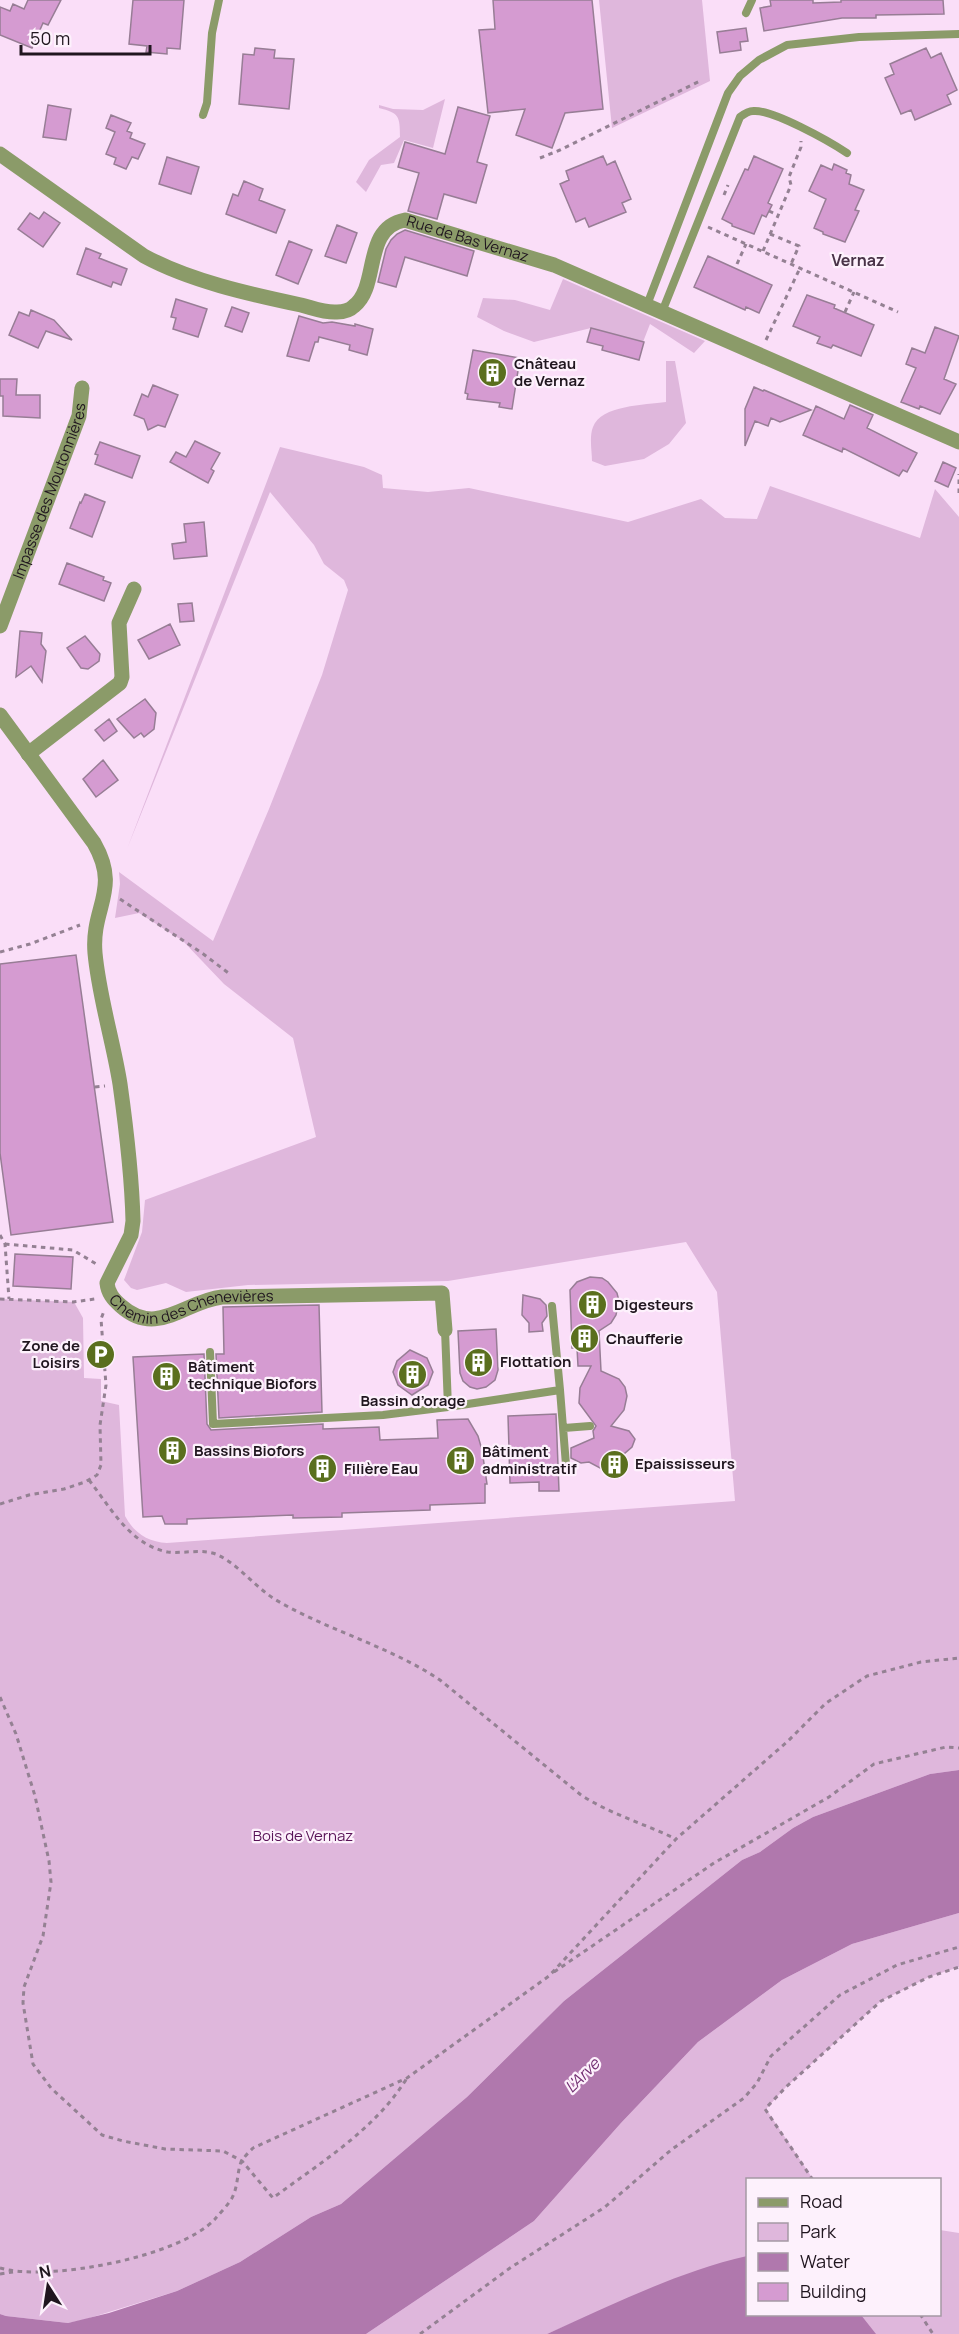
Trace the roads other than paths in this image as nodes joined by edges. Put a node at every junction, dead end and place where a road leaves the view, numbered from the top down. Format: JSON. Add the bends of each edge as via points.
{"nodes":[{"id":1,"x":219,"y":0,"type":"edge"},
{"id":2,"x":752,"y":0,"type":"edge"},
{"id":3,"x":746,"y":13,"type":"dead end"},
{"id":4,"x":959,"y":34,"type":"edge"},
{"id":5,"x":203,"y":115,"type":"dead end"},
{"id":6,"x":847,"y":153,"type":"dead end"},
{"id":7,"x":0,"y":154,"type":"edge"},
{"id":8,"x":646,"y":305,"type":"junction"},
{"id":9,"x":662,"y":312,"type":"junction"},
{"id":10,"x":82,"y":388,"type":"dead end"},
{"id":11,"x":959,"y":442,"type":"edge"},
{"id":12,"x":134,"y":590,"type":"dead end"},
{"id":13,"x":0,"y":626,"type":"edge"},
{"id":14,"x":0,"y":715,"type":"edge"},
{"id":15,"x":28,"y":753,"type":"junction"},
{"id":16,"x":552,"y":1306,"type":"dead end"},
{"id":17,"x":445,"y":1330,"type":"joint"},
{"id":18,"x":210,"y":1352,"type":"dead end"},
{"id":19,"x":560,"y":1390,"type":"junction"},
{"id":20,"x":448,"y":1407,"type":"junction"},
{"id":21,"x":590,"y":1426,"type":"dead end"},
{"id":22,"x":564,"y":1428,"type":"junction"},
{"id":23,"x":566,"y":1465,"type":"dead end"}],
"edges":[{"from":1,"to":5,"type":"lane"},
{"from":2,"to":3,"type":"lane"},
{"from":4,"to":8,"type":"lane","via":[[797,43],[767,54],[740,76],[728,93]]},
{"from":6,"to":9,"type":"lane","via":[[816,133],[762,111],[749,111],[740,117]]},
{"from":7,"to":8,"type":"street","name":"Rue de Bas Vernaz","via":[[144,256],[242,292],[329,312],[351,309],[363,295],[383,233],[394,223],[405,220],[539,260]]},
{"from":8,"to":9,"type":"street","name":"Rue de Bas Vernaz"},
{"from":9,"to":11,"type":"street","name":"Rue de Bas Vernaz"},
{"from":10,"to":13,"type":"street","name":"Impasse des Moutonnières","via":[[79,416]]},
{"from":12,"to":15,"type":"street","via":[[119,623],[120,683]]},
{"from":14,"to":15,"type":"street"},
{"from":15,"to":17,"type":"street","name":"Chemin des Chenevières","via":[[94,843],[104,866],[106,889],[95,932],[95,956],[120,1084],[133,1212],[131,1235],[111,1273],[111,1295],[131,1313],[159,1319],[222,1297],[442,1293]]},
{"from":16,"to":19,"type":"lane"},
{"from":17,"to":20,"type":"lane"},
{"from":18,"to":20,"type":"lane","via":[[213,1424],[383,1415]]},
{"from":19,"to":20,"type":"lane"},
{"from":19,"to":22,"type":"lane"},
{"from":21,"to":22,"type":"lane"},
{"from":22,"to":23,"type":"lane"}]}
